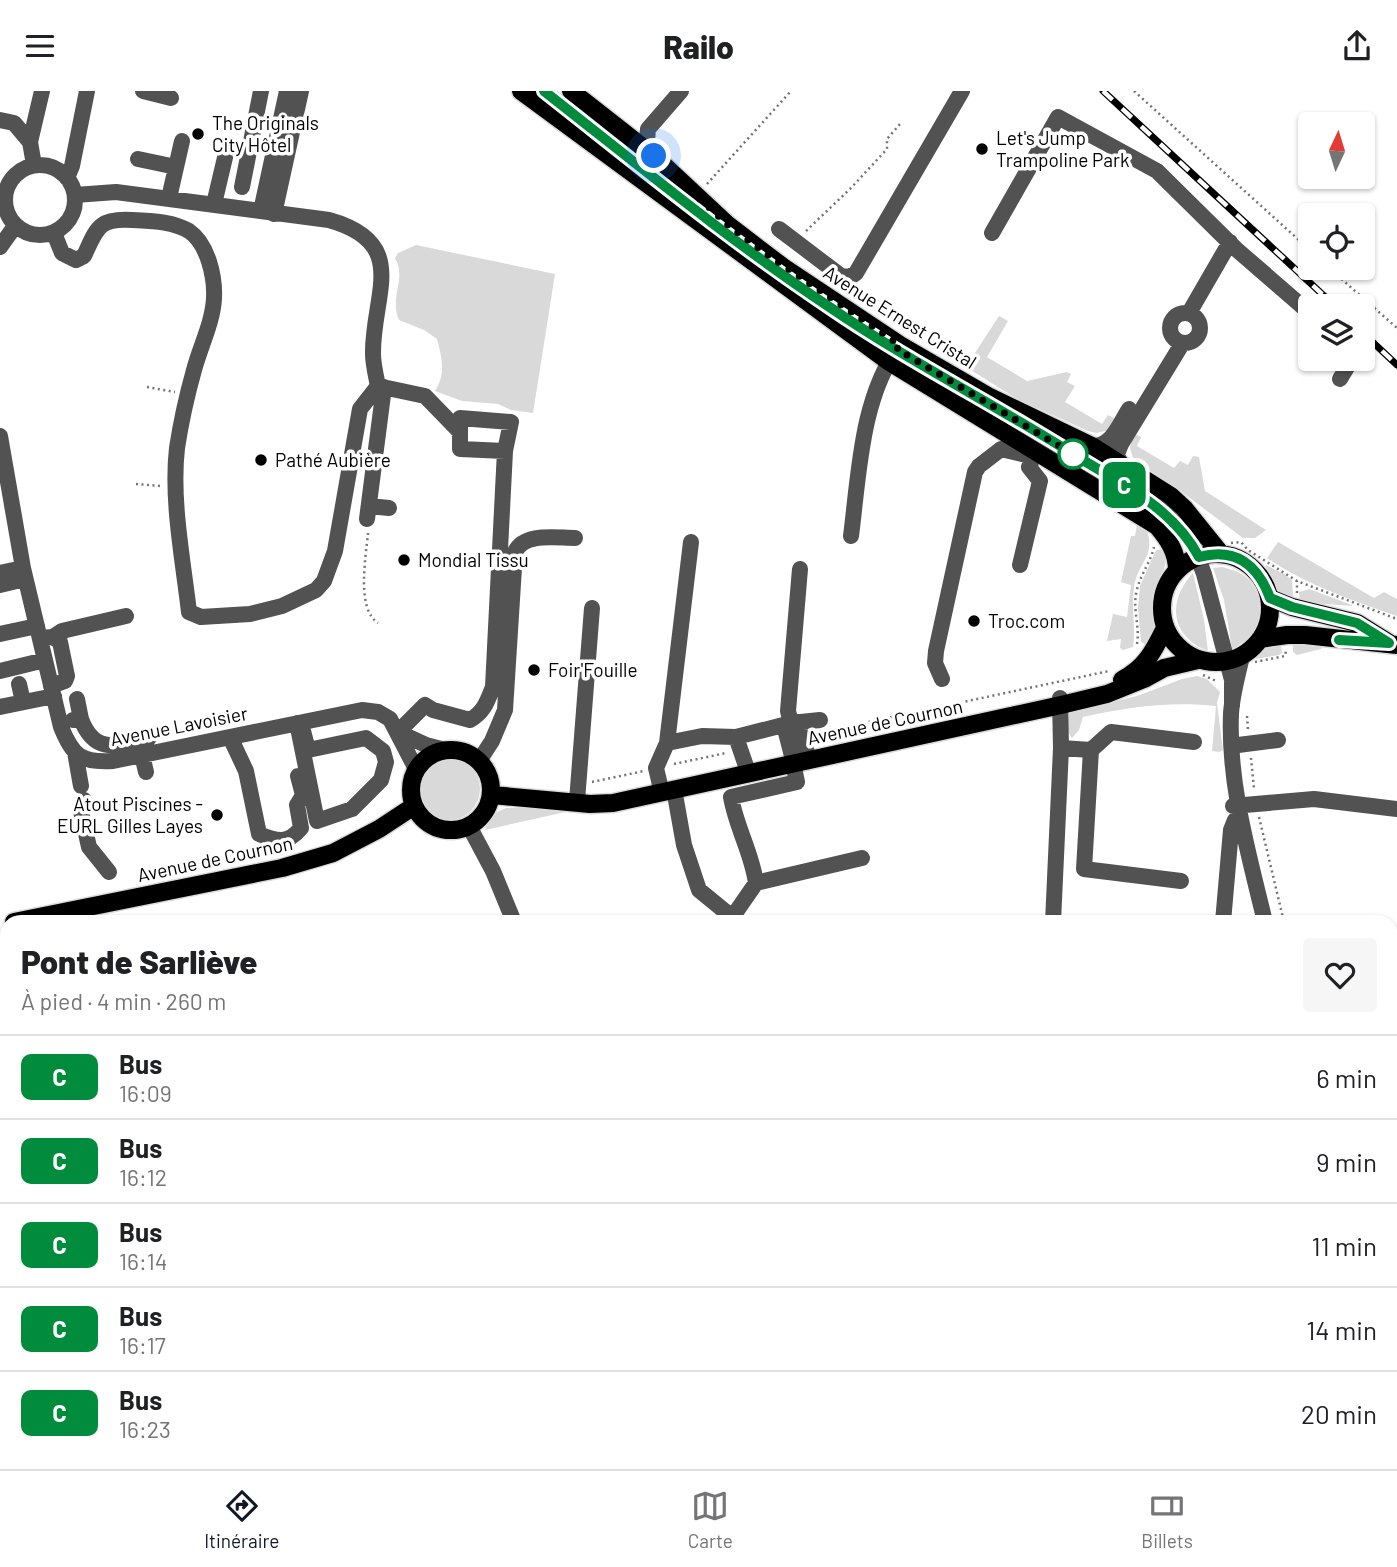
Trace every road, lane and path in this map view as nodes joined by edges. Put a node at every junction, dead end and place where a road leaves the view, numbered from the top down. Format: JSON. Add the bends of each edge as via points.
{"nodes":[{"id":1,"x":42,"y":91,"type":"edge"},
{"id":2,"x":87,"y":91,"type":"edge"},
{"id":3,"x":143,"y":91,"type":"edge"},
{"id":4,"x":521,"y":91,"type":"edge"},
{"id":5,"x":544,"y":91,"type":"edge"},
{"id":6,"x":571,"y":91,"type":"edge"},
{"id":7,"x":681,"y":91,"type":"edge"},
{"id":8,"x":791,"y":91,"type":"edge"},
{"id":9,"x":962,"y":91,"type":"edge"},
{"id":10,"x":1134,"y":91,"type":"edge"},
{"id":11,"x":261,"y":93,"type":"edge"},
{"id":12,"x":293,"y":97,"type":"edge"},
{"id":13,"x":171,"y":98,"type":"dead end"},
{"id":14,"x":0,"y":120,"type":"edge"},
{"id":15,"x":900,"y":124,"type":"dead end"},
{"id":16,"x":619,"y":129,"type":"junction"},
{"id":17,"x":648,"y":129,"type":"junction"},
{"id":18,"x":182,"y":141,"type":"dead end"},
{"id":19,"x":30,"y":142,"type":"junction"},
{"id":20,"x":227,"y":149,"type":"dead end"},
{"id":21,"x":654,"y":156,"type":"junction"},
{"id":22,"x":138,"y":159,"type":"dead end"},
{"id":23,"x":34,"y":165,"type":"junction"},
{"id":24,"x":176,"y":167,"type":"junction"},
{"id":25,"x":67,"y":178,"type":"junction"},
{"id":26,"x":242,"y":187,"type":"dead end"},
{"id":27,"x":703,"y":190,"type":"dead end"},
{"id":28,"x":75,"y":195,"type":"junction"},
{"id":29,"x":169,"y":198,"type":"junction"},
{"id":30,"x":214,"y":204,"type":"junction"},
{"id":31,"x":267,"y":212,"type":"junction"},
{"id":32,"x":15,"y":226,"type":"junction"},
{"id":33,"x":779,"y":229,"type":"dead end"},
{"id":34,"x":54,"y":233,"type":"junction"},
{"id":35,"x":992,"y":233,"type":"dead end"},
{"id":36,"x":1298,"y":239,"type":"edge"},
{"id":37,"x":793,"y":240,"type":"junction"},
{"id":38,"x":1233,"y":246,"type":"junction"},
{"id":39,"x":0,"y":247,"type":"edge"},
{"id":40,"x":1343,"y":280,"type":"edge"},
{"id":41,"x":1298,"y":303,"type":"edge"},
{"id":42,"x":1193,"y":316,"type":"junction"},
{"id":43,"x":1397,"y":328,"type":"edge"},
{"id":44,"x":1178,"y":341,"type":"junction"},
{"id":45,"x":895,"y":352,"type":"junction"},
{"id":46,"x":1345,"y":371,"type":"edge"},
{"id":47,"x":1340,"y":380,"type":"dead end"},
{"id":48,"x":147,"y":387,"type":"dead end"},
{"id":49,"x":381,"y":387,"type":"junction"},
{"id":50,"x":188,"y":394,"type":"junction"},
{"id":51,"x":459,"y":431,"type":"junction"},
{"id":52,"x":0,"y":436,"type":"edge"},
{"id":53,"x":1092,"y":446,"type":"junction"},
{"id":54,"x":505,"y":451,"type":"junction"},
{"id":55,"x":1034,"y":454,"type":"junction"},
{"id":56,"x":1121,"y":466,"type":"junction"},
{"id":57,"x":136,"y":484,"type":"dead end"},
{"id":58,"x":176,"y":487,"type":"junction"},
{"id":59,"x":388,"y":508,"type":"dead end"},
{"id":60,"x":368,"y":513,"type":"junction"},
{"id":61,"x":7,"y":518,"type":"edge"},
{"id":62,"x":851,"y":536,"type":"dead end"},
{"id":63,"x":575,"y":538,"type":"dead end"},
{"id":64,"x":691,"y":542,"type":"dead end"},
{"id":65,"x":1241,"y":542,"type":"dead end"},
{"id":66,"x":1159,"y":545,"type":"dead end"},
{"id":67,"x":1222,"y":554,"type":"junction"},
{"id":68,"x":1199,"y":557,"type":"junction"},
{"id":69,"x":1020,"y":565,"type":"dead end"},
{"id":70,"x":800,"y":569,"type":"dead end"},
{"id":71,"x":1177,"y":570,"type":"junction"},
{"id":72,"x":0,"y":573,"type":"edge"},
{"id":73,"x":24,"y":573,"type":"junction"},
{"id":74,"x":0,"y":585,"type":"edge"},
{"id":75,"x":1270,"y":598,"type":"junction"},
{"id":76,"x":592,"y":608,"type":"dead end"},
{"id":77,"x":126,"y":617,"type":"dead end"},
{"id":78,"x":1397,"y":619,"type":"edge"},
{"id":79,"x":378,"y":623,"type":"dead end"},
{"id":80,"x":1166,"y":628,"type":"junction"},
{"id":81,"x":0,"y":634,"type":"edge"},
{"id":82,"x":43,"y":634,"type":"junction"},
{"id":83,"x":1261,"y":639,"type":"junction"},
{"id":84,"x":1287,"y":642,"type":"dead end"},
{"id":85,"x":1393,"y":644,"type":"edge"},
{"id":86,"x":1137,"y":645,"type":"dead end"},
{"id":87,"x":45,"y":660,"type":"junction"},
{"id":88,"x":1227,"y":661,"type":"junction"},
{"id":89,"x":1111,"y":670,"type":"dead end"},
{"id":90,"x":0,"y":671,"type":"edge"},
{"id":91,"x":942,"y":678,"type":"dead end"},
{"id":92,"x":19,"y":684,"type":"dead end"},
{"id":93,"x":53,"y":691,"type":"junction"},
{"id":94,"x":77,"y":699,"type":"dead end"},
{"id":95,"x":23,"y":702,"type":"junction"},
{"id":96,"x":1060,"y":702,"type":"junction"},
{"id":97,"x":0,"y":707,"type":"edge"},
{"id":98,"x":1232,"y":711,"type":"junction"},
{"id":99,"x":81,"y":719,"type":"junction"},
{"id":100,"x":820,"y":720,"type":"dead end"},
{"id":101,"x":60,"y":723,"type":"junction"},
{"id":102,"x":295,"y":724,"type":"junction"},
{"id":103,"x":398,"y":732,"type":"junction"},
{"id":104,"x":230,"y":737,"type":"junction"},
{"id":105,"x":149,"y":738,"type":"dead end"},
{"id":106,"x":795,"y":740,"type":"junction"},
{"id":107,"x":1278,"y":740,"type":"dead end"},
{"id":108,"x":1194,"y":742,"type":"dead end"},
{"id":109,"x":667,"y":743,"type":"junction"},
{"id":110,"x":1238,"y":745,"type":"junction"},
{"id":111,"x":1061,"y":748,"type":"junction"},
{"id":112,"x":445,"y":750,"type":"junction"},
{"id":113,"x":1091,"y":750,"type":"junction"},
{"id":114,"x":741,"y":751,"type":"junction"},
{"id":115,"x":75,"y":752,"type":"junction"},
{"id":116,"x":142,"y":755,"type":"junction"},
{"id":117,"x":480,"y":761,"type":"junction"},
{"id":118,"x":416,"y":769,"type":"junction"},
{"id":119,"x":146,"y":772,"type":"dead end"},
{"id":120,"x":663,"y":781,"type":"junction"},
{"id":121,"x":577,"y":793,"type":"junction"},
{"id":122,"x":492,"y":795,"type":"junction"},
{"id":123,"x":414,"y":806,"type":"junction"},
{"id":124,"x":1238,"y":809,"type":"junction"},
{"id":125,"x":1397,"y":809,"type":"edge"},
{"id":126,"x":469,"y":826,"type":"junction"},
{"id":127,"x":333,"y":853,"type":"junction"},
{"id":128,"x":862,"y":858,"type":"dead end"},
{"id":129,"x":109,"y":871,"type":"dead end"},
{"id":130,"x":1181,"y":881,"type":"dead end"},
{"id":131,"x":756,"y":883,"type":"junction"},
{"id":132,"x":35,"y":915,"type":"edge"},
{"id":133,"x":48,"y":915,"type":"edge"},
{"id":134,"x":511,"y":915,"type":"edge"},
{"id":135,"x":726,"y":915,"type":"edge"},
{"id":136,"x":734,"y":915,"type":"edge"},
{"id":137,"x":1053,"y":915,"type":"edge"},
{"id":138,"x":1224,"y":915,"type":"edge"},
{"id":139,"x":1253,"y":915,"type":"edge"},
{"id":140,"x":1263,"y":915,"type":"edge"},
{"id":141,"x":1270,"y":915,"type":"edge"}],
"edges":[{"from":1,"to":19,"type":"street"},
{"from":2,"to":25,"type":"street"},
{"from":3,"to":13,"type":"street"},
{"from":4,"to":45,"type":"main road","name":"Avenue Ernest Cristal"},
{"from":5,"to":45,"type":"street","via":[[764,262]]},
{"from":6,"to":16,"type":"main road","name":"Avenue Ernest Cristal"},
{"from":7,"to":17,"type":"street"},
{"from":8,"to":27,"type":"path"},
{"from":9,"to":37,"type":"street","via":[[856,273],[841,276]]},
{"from":10,"to":36,"type":"path"},
{"from":11,"to":12,"type":"street"},
{"from":11,"to":26,"type":"street"},
{"from":12,"to":31,"type":"street"},
{"from":14,"to":19,"type":"street","via":[[14,123]]},
{"from":15,"to":37,"type":"path","via":[[887,139],[887,149]]},
{"from":16,"to":17,"type":"street"},
{"from":16,"to":21,"type":"main road","name":"Avenue Ernest Cristal"},
{"from":17,"to":21,"type":"street","via":[[647,141]]},
{"from":18,"to":24,"type":"street"},
{"from":19,"to":23,"type":"street"},
{"from":20,"to":30,"type":"street"},
{"from":21,"to":45,"type":"main road","name":"Avenue Ernest Cristal","via":[[728,225]]},
{"from":22,"to":24,"type":"street"},
{"from":23,"to":25,"type":"street","via":[[53,168]]},
{"from":23,"to":32,"type":"street","via":[[10,181],[5,195],[6,211]]},
{"from":24,"to":29,"type":"street"},
{"from":25,"to":28,"type":"street"},
{"from":28,"to":29,"type":"street","via":[[116,192]]},
{"from":28,"to":34,"type":"street","via":[[73,212]]},
{"from":29,"to":30,"type":"street"},
{"from":30,"to":31,"type":"street"},
{"from":31,"to":49,"type":"street","via":[[349,226],[375,248],[381,282],[373,354]]},
{"from":32,"to":34,"type":"street","via":[[29,235]]},
{"from":32,"to":39,"type":"street"},
{"from":33,"to":37,"type":"street"},
{"from":34,"to":50,"type":"street","via":[[62,253],[76,260],[84,256],[103,222],[115,219],[172,223],[200,241],[209,261],[214,299]]},
{"from":35,"to":38,"type":"street","via":[[1058,117],[1157,171]]},
{"from":38,"to":41,"type":"street"},
{"from":38,"to":42,"type":"street"},
{"from":40,"to":43,"type":"path"},
{"from":42,"to":44,"type":"street","via":[[1201,327],[1198,338],[1191,343]]},
{"from":42,"to":44,"type":"street","via":[[1179,314],[1172,320],[1170,330]]},
{"from":44,"to":53,"type":"street","via":[[1111,439]]},
{"from":44,"to":56,"type":"street","via":[[1121,444],[1117,454]]},
{"from":45,"to":53,"type":"main road","name":"Avenue Ernest Cristal"},
{"from":45,"to":55,"type":"main road","name":"Avenue Ernest Cristal"},
{"from":45,"to":62,"type":"street","via":[[875,389]]},
{"from":45,"to":68,"type":"street","via":[[1051,440],[1164,511]]},
{"from":46,"to":47,"type":"street"},
{"from":48,"to":50,"type":"path"},
{"from":49,"to":51,"type":"street","via":[[425,396]]},
{"from":49,"to":58,"type":"street","via":[[360,409],[335,551],[316,590],[250,614],[201,617],[189,612]]},
{"from":49,"to":60,"type":"street"},
{"from":50,"to":58,"type":"street","via":[[177,450]]},
{"from":51,"to":54,"type":"street","via":[[460,449]]},
{"from":51,"to":54,"type":"street","via":[[460,418],[511,422]]},
{"from":52,"to":61,"type":"street"},
{"from":53,"to":56,"type":"main road","name":"Avenue Ernest Cristal"},
{"from":54,"to":103,"type":"street","via":[[493,687],[488,701],[482,713],[470,720],[425,705]]},
{"from":55,"to":69,"type":"street","via":[[1029,467],[1040,481]]},
{"from":55,"to":71,"type":"main road","name":"Avenue Ernest Cristal","via":[[1157,526],[1170,541]]},
{"from":55,"to":91,"type":"street","via":[[1001,449],[975,472],[934,663]]},
{"from":56,"to":67,"type":"main road","name":"Avenue Ernest Cristal","via":[[1171,496]]},
{"from":57,"to":58,"type":"path"},
{"from":59,"to":60,"type":"street"},
{"from":60,"to":79,"type":"path","via":[[364,597]]},
{"from":61,"to":73,"type":"street"},
{"from":63,"to":117,"type":"street","via":[[526,540],[515,552],[505,711]]},
{"from":64,"to":109,"type":"street"},
{"from":65,"to":78,"type":"path","via":[[1297,581]]},
{"from":66,"to":86,"type":"path","via":[[1137,586]]},
{"from":67,"to":68,"type":"main road"},
{"from":67,"to":75,"type":"main road","via":[[1251,566]]},
{"from":68,"to":71,"type":"main road"},
{"from":68,"to":88,"type":"street"},
{"from":70,"to":106,"type":"street","via":[[788,711]]},
{"from":71,"to":80,"type":"main road","via":[[1163,597]]},
{"from":72,"to":73,"type":"street"},
{"from":73,"to":74,"type":"street"},
{"from":73,"to":82,"type":"street"},
{"from":75,"to":83,"type":"main road","via":[[1269,620]]},
{"from":75,"to":85,"type":"main road","via":[[1357,623]]},
{"from":76,"to":121,"type":"street"},
{"from":77,"to":82,"type":"street"},
{"from":80,"to":88,"type":"main road","via":[[1175,645]]},
{"from":80,"to":96,"type":"main road","name":"Avenue de Cournon","via":[[1137,672],[1105,689]]},
{"from":81,"to":82,"type":"street"},
{"from":82,"to":87,"type":"street"},
{"from":82,"to":93,"type":"street","via":[[61,642],[67,675]]},
{"from":83,"to":85,"type":"main road","via":[[1305,635]]},
{"from":83,"to":88,"type":"main road"},
{"from":84,"to":88,"type":"path","via":[[1285,656]]},
{"from":87,"to":90,"type":"street"},
{"from":87,"to":93,"type":"street"},
{"from":88,"to":96,"type":"main road","name":"Avenue de Cournon","via":[[1164,668],[1107,694]]},
{"from":88,"to":98,"type":"street"},
{"from":88,"to":98,"type":"street"},
{"from":89,"to":106,"type":"path"},
{"from":92,"to":95,"type":"street"},
{"from":93,"to":95,"type":"street"},
{"from":93,"to":101,"type":"street"},
{"from":94,"to":99,"type":"street"},
{"from":95,"to":97,"type":"street"},
{"from":96,"to":106,"type":"main road","name":"Avenue de Cournon"},
{"from":96,"to":111,"type":"street"},
{"from":98,"to":110,"type":"street"},
{"from":98,"to":124,"type":"street","via":[[1226,740]]},
{"from":99,"to":101,"type":"street"},
{"from":99,"to":105,"type":"street","via":[[89,737],[104,745]]},
{"from":100,"to":106,"type":"street"},
{"from":101,"to":115,"type":"street"},
{"from":102,"to":102,"type":"street","via":[[317,821],[352,809],[382,780],[383,751],[366,738],[308,750]]},
{"from":102,"to":103,"type":"street","name":"Avenue Lavoisier","via":[[378,712],[390,719]]},
{"from":102,"to":104,"type":"street","name":"Avenue Lavoisier"},
{"from":102,"to":104,"type":"street","via":[[303,795],[297,805],[302,828],[293,838],[275,841],[260,834],[246,771]]},
{"from":103,"to":112,"type":"street","name":"Avenue Lavoisier"},
{"from":103,"to":118,"type":"street","name":"Avenue Lavoisier"},
{"from":104,"to":116,"type":"street","name":"Avenue Lavoisier"},
{"from":106,"to":114,"type":"main road","name":"Avenue de Cournon"},
{"from":106,"to":114,"type":"street"},
{"from":106,"to":120,"type":"main road","name":"Avenue de Cournon"},
{"from":106,"to":131,"type":"street","via":[[797,782],[731,797]]},
{"from":107,"to":110,"type":"street"},
{"from":108,"to":113,"type":"street","via":[[1111,732]]},
{"from":109,"to":114,"type":"street","via":[[702,736]]},
{"from":109,"to":120,"type":"street"},
{"from":110,"to":124,"type":"street"},
{"from":111,"to":113,"type":"street"},
{"from":111,"to":137,"type":"street"},
{"from":112,"to":117,"type":"main road","via":[[464,751]]},
{"from":112,"to":118,"type":"main road","via":[[428,756]]},
{"from":113,"to":130,"type":"street","via":[[1084,869]]},
{"from":114,"to":120,"type":"main road","name":"Avenue de Cournon"},
{"from":114,"to":120,"type":"path"},
{"from":115,"to":116,"type":"street","name":"Avenue Lavoisier","via":[[95,762]]},
{"from":115,"to":129,"type":"street","via":[[89,847]]},
{"from":116,"to":119,"type":"street"},
{"from":117,"to":122,"type":"main road"},
{"from":118,"to":123,"type":"main road","via":[[411,787]]},
{"from":120,"to":121,"type":"main road","name":"Avenue de Cournon"},
{"from":120,"to":121,"type":"path"},
{"from":120,"to":135,"type":"street","via":[[699,890]]},
{"from":121,"to":122,"type":"main road","name":"Avenue de Cournon"},
{"from":122,"to":126,"type":"main road","via":[[480,818]]},
{"from":123,"to":126,"type":"main road","via":[[437,828]]},
{"from":123,"to":127,"type":"main road","name":"Avenue de Cournon"},
{"from":124,"to":125,"type":"street","via":[[1314,799]]},
{"from":124,"to":138,"type":"street","via":[[1231,830]]},
{"from":124,"to":139,"type":"street"},
{"from":124,"to":140,"type":"street"},
{"from":124,"to":141,"type":"street"},
{"from":126,"to":134,"type":"street"},
{"from":127,"to":132,"type":"street","via":[[295,856]]},
{"from":127,"to":133,"type":"main road","name":"Avenue de Cournon","via":[[282,868]]},
{"from":128,"to":131,"type":"street"},
{"from":131,"to":136,"type":"street"}]}
